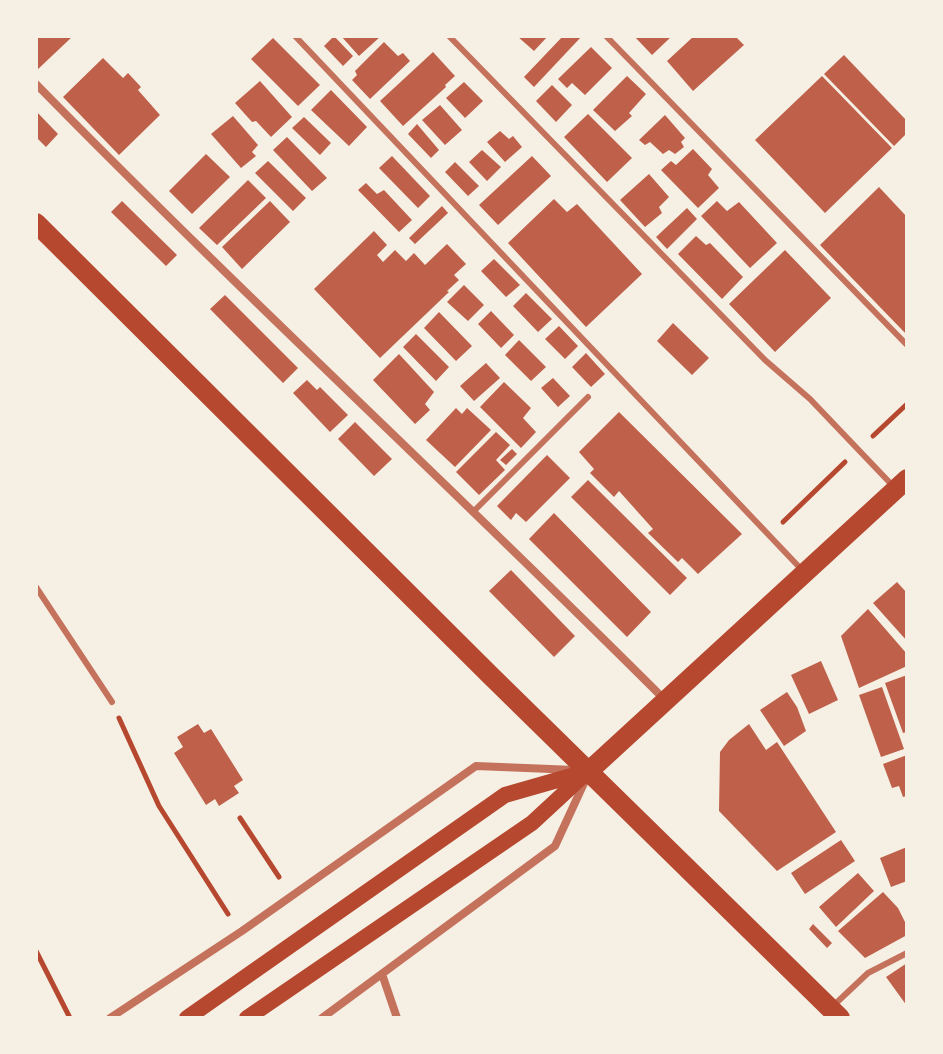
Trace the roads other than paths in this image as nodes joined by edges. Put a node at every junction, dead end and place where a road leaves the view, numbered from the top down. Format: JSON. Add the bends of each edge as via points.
{"nodes":[{"id":1,"x":295,"y":36,"type":"edge"},
{"id":2,"x":449,"y":36,"type":"edge"},
{"id":3,"x":606,"y":36,"type":"edge"},
{"id":4,"x":36,"y":84,"type":"edge"},
{"id":5,"x":36,"y":223,"type":"edge"},
{"id":6,"x":907,"y":345,"type":"edge"},
{"id":7,"x":588,"y":397,"type":"dead end"},
{"id":8,"x":901,"y":484,"type":"edge"},
{"id":9,"x":474,"y":511,"type":"junction"},
{"id":10,"x":805,"y":573,"type":"junction"},
{"id":11,"x":36,"y":587,"type":"edge"},
{"id":12,"x":666,"y":701,"type":"junction"},
{"id":13,"x":112,"y":702,"type":"road end"},
{"id":14,"x":589,"y":771,"type":"junction"},
{"id":15,"x":907,"y":953,"type":"edge"},
{"id":16,"x":382,"y":974,"type":"junction"},
{"id":17,"x":836,"y":1013,"type":"edge"},
{"id":18,"x":110,"y":1018,"type":"edge"},
{"id":19,"x":187,"y":1018,"type":"edge"},
{"id":20,"x":247,"y":1018,"type":"edge"},
{"id":21,"x":322,"y":1018,"type":"edge"},
{"id":22,"x":397,"y":1018,"type":"edge"}],
"edges":[{"from":1,"to":10,"type":"lane"},
{"from":2,"to":8,"type":"lane","via":[[765,360]]},
{"from":3,"to":6,"type":"lane"},
{"from":4,"to":9,"type":"street"},
{"from":5,"to":14,"type":"main road"},
{"from":7,"to":9,"type":"lane"},
{"from":8,"to":10,"type":"main road"},
{"from":9,"to":12,"type":"street"},
{"from":10,"to":12,"type":"main road"},
{"from":11,"to":13,"type":"lane"},
{"from":12,"to":14,"type":"main road"},
{"from":14,"to":16,"type":"street","via":[[555,846]]},
{"from":14,"to":17,"type":"main road"},
{"from":14,"to":18,"type":"street","via":[[476,766]]},
{"from":14,"to":19,"type":"main road","via":[[505,795]]},
{"from":14,"to":20,"type":"main road","via":[[532,823]]},
{"from":15,"to":17,"type":"lane","via":[[868,973]]},
{"from":16,"to":21,"type":"street"},
{"from":16,"to":22,"type":"street"}]}
